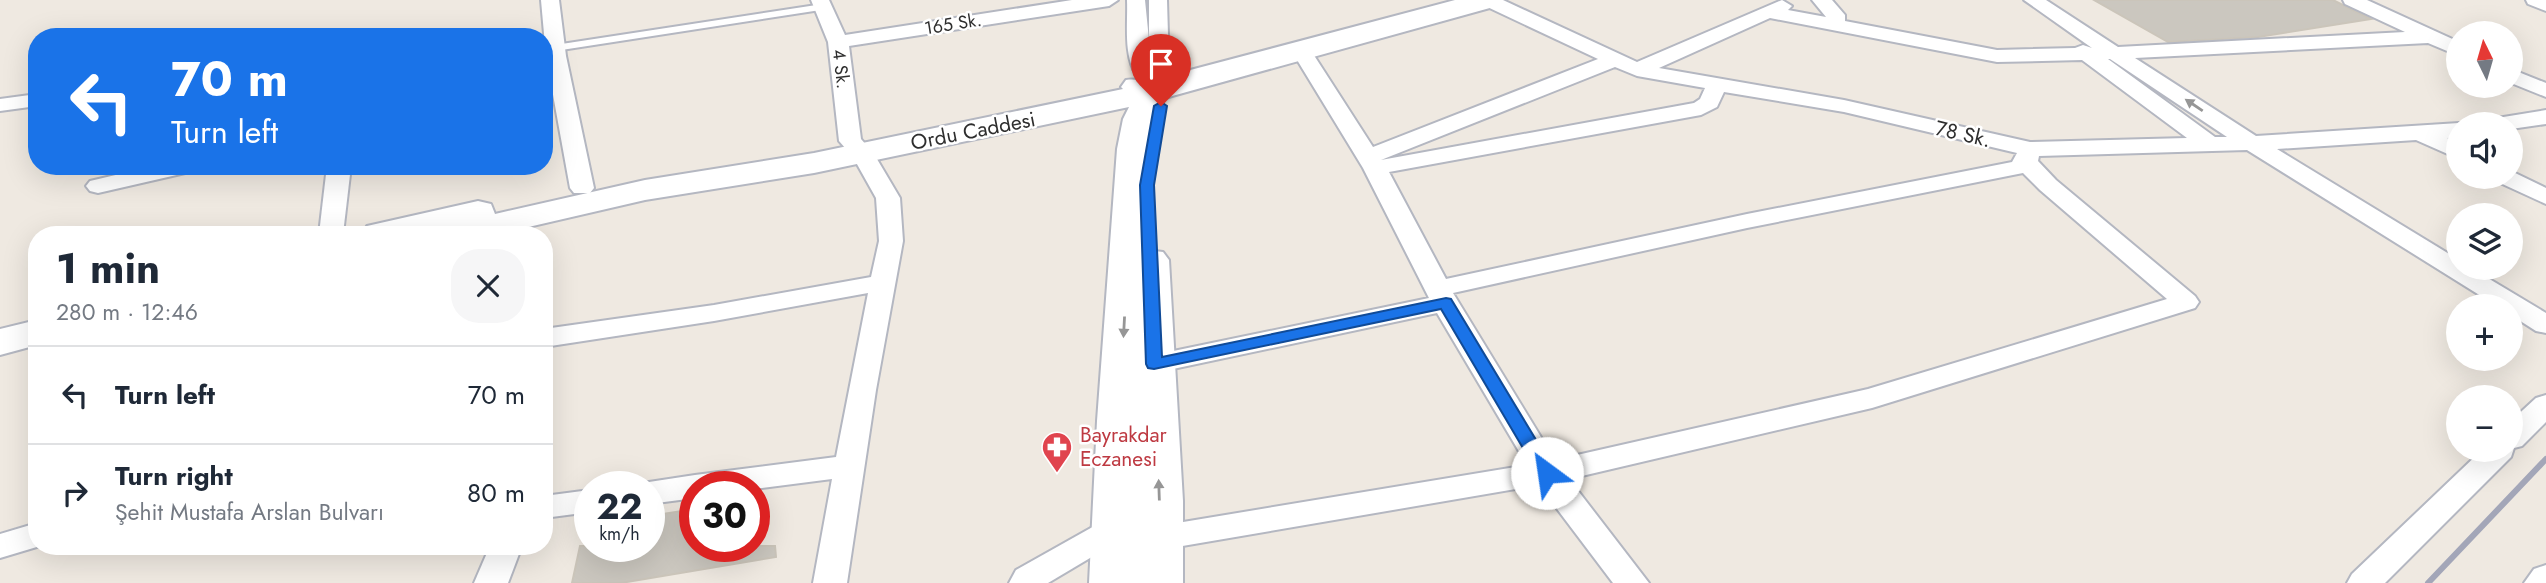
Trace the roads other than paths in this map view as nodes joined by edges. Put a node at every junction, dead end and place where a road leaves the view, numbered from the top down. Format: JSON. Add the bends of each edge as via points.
{"nodes":[{"id":1,"x":550,"y":0,"type":"edge"},
{"id":2,"x":1109,"y":0,"type":"edge"},
{"id":3,"x":1136,"y":0,"type":"edge"},
{"id":4,"x":1158,"y":0,"type":"edge"},
{"id":5,"x":1795,"y":0,"type":"edge"},
{"id":6,"x":1821,"y":0,"type":"edge"},
{"id":7,"x":2014,"y":0,"type":"edge"},
{"id":8,"x":2033,"y":0,"type":"edge"},
{"id":9,"x":2352,"y":0,"type":"edge"},
{"id":10,"x":2535,"y":0,"type":"edge"},
{"id":11,"x":1462,"y":2,"type":"edge"},
{"id":12,"x":821,"y":3,"type":"edge"},
{"id":13,"x":2546,"y":5,"type":"edge"},
{"id":14,"x":1767,"y":12,"type":"junction"},
{"id":15,"x":1836,"y":26,"type":"junction"},
{"id":16,"x":551,"y":28,"type":"edge"},
{"id":17,"x":2430,"y":37,"type":"junction"},
{"id":18,"x":838,"y":41,"type":"junction"},
{"id":19,"x":2446,"y":44,"type":"edge"},
{"id":20,"x":1301,"y":50,"type":"junction"},
{"id":21,"x":553,"y":53,"type":"edge"},
{"id":22,"x":2116,"y":53,"type":"junction"},
{"id":23,"x":2087,"y":54,"type":"junction"},
{"id":24,"x":553,"y":57,"type":"edge"},
{"id":25,"x":1615,"y":60,"type":"junction"},
{"id":26,"x":1637,"y":70,"type":"junction"},
{"id":27,"x":1160,"y":81,"type":"junction"},
{"id":28,"x":2524,"y":81,"type":"edge"},
{"id":29,"x":1717,"y":84,"type":"junction"},
{"id":30,"x":2546,"y":91,"type":"edge"},
{"id":31,"x":28,"y":101,"type":"edge"},
{"id":32,"x":0,"y":106,"type":"edge"},
{"id":33,"x":2546,"y":117,"type":"edge"},
{"id":34,"x":2523,"y":120,"type":"edge"},
{"id":35,"x":2446,"y":131,"type":"edge"},
{"id":36,"x":2422,"y":134,"type":"junction"},
{"id":37,"x":2207,"y":142,"type":"junction"},
{"id":38,"x":2251,"y":143,"type":"junction"},
{"id":39,"x":2446,"y":146,"type":"edge"},
{"id":40,"x":857,"y":148,"type":"junction"},
{"id":41,"x":2028,"y":155,"type":"junction"},
{"id":42,"x":1372,"y":162,"type":"junction"},
{"id":43,"x":146,"y":175,"type":"edge"},
{"id":44,"x":338,"y":175,"type":"edge"},
{"id":45,"x":98,"y":186,"type":"dead end"},
{"id":46,"x":2523,"y":186,"type":"edge"},
{"id":47,"x":584,"y":196,"type":"junction"},
{"id":48,"x":2546,"y":197,"type":"edge"},
{"id":49,"x":332,"y":226,"type":"edge"},
{"id":50,"x":423,"y":226,"type":"edge"},
{"id":51,"x":481,"y":226,"type":"edge"},
{"id":52,"x":881,"y":283,"type":"junction"},
{"id":53,"x":1442,"y":296,"type":"junction"},
{"id":54,"x":28,"y":316,"type":"edge"},
{"id":55,"x":0,"y":323,"type":"edge"},
{"id":56,"x":2546,"y":325,"type":"edge"},
{"id":57,"x":28,"y":334,"type":"edge"},
{"id":58,"x":553,"y":337,"type":"edge"},
{"id":59,"x":0,"y":342,"type":"edge"},
{"id":60,"x":1154,"y":364,"type":"junction"},
{"id":61,"x":2546,"y":405,"type":"edge"},
{"id":62,"x":2523,"y":427,"type":"edge"},
{"id":63,"x":2488,"y":462,"type":"edge"},
{"id":64,"x":849,"y":466,"type":"junction"},
{"id":65,"x":1547,"y":473,"type":"junction"},
{"id":66,"x":770,"y":476,"type":"edge"},
{"id":67,"x":574,"y":503,"type":"edge"},
{"id":68,"x":553,"y":506,"type":"edge"},
{"id":69,"x":1116,"y":528,"type":"junction"},
{"id":70,"x":28,"y":538,"type":"edge"},
{"id":71,"x":1159,"y":538,"type":"junction"},
{"id":72,"x":0,"y":546,"type":"edge"},
{"id":73,"x":502,"y":555,"type":"edge"},
{"id":74,"x":2546,"y":578,"type":"edge"},
{"id":75,"x":491,"y":583,"type":"edge"},
{"id":76,"x":830,"y":583,"type":"edge"},
{"id":77,"x":1026,"y":583,"type":"edge"},
{"id":78,"x":1114,"y":583,"type":"edge"},
{"id":79,"x":1157,"y":583,"type":"edge"},
{"id":80,"x":1632,"y":583,"type":"edge"},
{"id":81,"x":2364,"y":583,"type":"edge"},
{"id":82,"x":2542,"y":583,"type":"edge"}],
"edges":[{"from":1,"to":16,"type":"street"},
{"from":2,"to":18,"type":"street","name":"165 Sk."},
{"from":3,"to":27,"type":"street","via":[[1140,62]]},
{"from":4,"to":27,"type":"street"},
{"from":5,"to":14,"type":"street"},
{"from":6,"to":15,"type":"street","via":[[1835,15]]},
{"from":7,"to":23,"type":"street"},
{"from":8,"to":22,"type":"street"},
{"from":9,"to":17,"type":"street"},
{"from":10,"to":13,"type":"street"},
{"from":11,"to":20,"type":"main road","name":"Ordu Caddesi"},
{"from":11,"to":25,"type":"street","name":"78 Sk."},
{"from":11,"to":27,"type":"main road","name":"Ordu Caddesi"},
{"from":12,"to":18,"type":"street","name":"4 Sk."},
{"from":12,"to":21,"type":"lane"},
{"from":14,"to":15,"type":"street"},
{"from":14,"to":26,"type":"street"},
{"from":15,"to":23,"type":"street","via":[[1997,56]]},
{"from":17,"to":19,"type":"street"},
{"from":17,"to":22,"type":"street"},
{"from":18,"to":40,"type":"street","name":"4 Sk."},
{"from":20,"to":27,"type":"main road","name":"Ordu Caddesi","via":[[1190,79]]},
{"from":20,"to":42,"type":"street"},
{"from":22,"to":23,"type":"street"},
{"from":38,"to":22,"type":"street","one_way":true},
{"from":23,"to":37,"type":"street"},
{"from":24,"to":47,"type":"street"},
{"from":25,"to":26,"type":"street","name":"78 Sk."},
{"from":25,"to":42,"type":"street"},
{"from":26,"to":29,"type":"street","name":"78 Sk."},
{"from":27,"to":40,"type":"main road","name":"Ordu Caddesi","via":[[899,133]]},
{"from":27,"to":60,"type":"main road","via":[[1161,106],[1147,185]]},
{"from":27,"to":69,"type":"main road","one_way":true,"via":[[1139,119],[1134,149]]},
{"from":28,"to":30,"type":"street"},
{"from":29,"to":41,"type":"street","name":"78 Sk.","via":[[1844,106]]},
{"from":29,"to":42,"type":"street","via":[[1701,108]]},
{"from":31,"to":32,"type":"street"},
{"from":33,"to":34,"type":"street"},
{"from":35,"to":36,"type":"street","name":"78 Sk."},
{"from":36,"to":38,"type":"street","name":"78 Sk."},
{"from":36,"to":39,"type":"street"},
{"from":37,"to":38,"type":"street","name":"78 Sk."},
{"from":37,"to":41,"type":"street","name":"78 Sk."},
{"from":38,"to":56,"type":"street"},
{"from":40,"to":47,"type":"main road","name":"Ordu Caddesi","via":[[643,174]]},
{"from":40,"to":52,"type":"street","via":[[888,198],[891,241]]},
{"from":41,"to":53,"type":"street","via":[[2019,167],[1747,220]]},
{"from":41,"to":65,"type":"street","via":[[2048,185],[2186,302],[1872,398]]},
{"from":42,"to":53,"type":"street"},
{"from":43,"to":45,"type":"street"},
{"from":44,"to":49,"type":"street"},
{"from":46,"to":48,"type":"street"},
{"from":47,"to":50,"type":"main road","name":"Ordu Caddesi"},
{"from":47,"to":51,"type":"main road","name":"Ordu Caddesi"},
{"from":52,"to":58,"type":"street"},
{"from":52,"to":64,"type":"street"},
{"from":53,"to":60,"type":"street"},
{"from":53,"to":65,"type":"street"},
{"from":54,"to":55,"type":"main road"},
{"from":57,"to":59,"type":"main road"},
{"from":71,"to":60,"type":"main road","one_way":true},
{"from":61,"to":62,"type":"street"},
{"from":63,"to":81,"type":"street"},
{"from":64,"to":66,"type":"street"},
{"from":64,"to":76,"type":"street"},
{"from":65,"to":71,"type":"street"},
{"from":65,"to":80,"type":"street"},
{"from":67,"to":68,"type":"street"},
{"from":69,"to":77,"type":"street"},
{"from":69,"to":78,"type":"main road"},
{"from":70,"to":72,"type":"street"},
{"from":71,"to":79,"type":"main road"},
{"from":73,"to":75,"type":"street"},
{"from":74,"to":82,"type":"street"}]}
